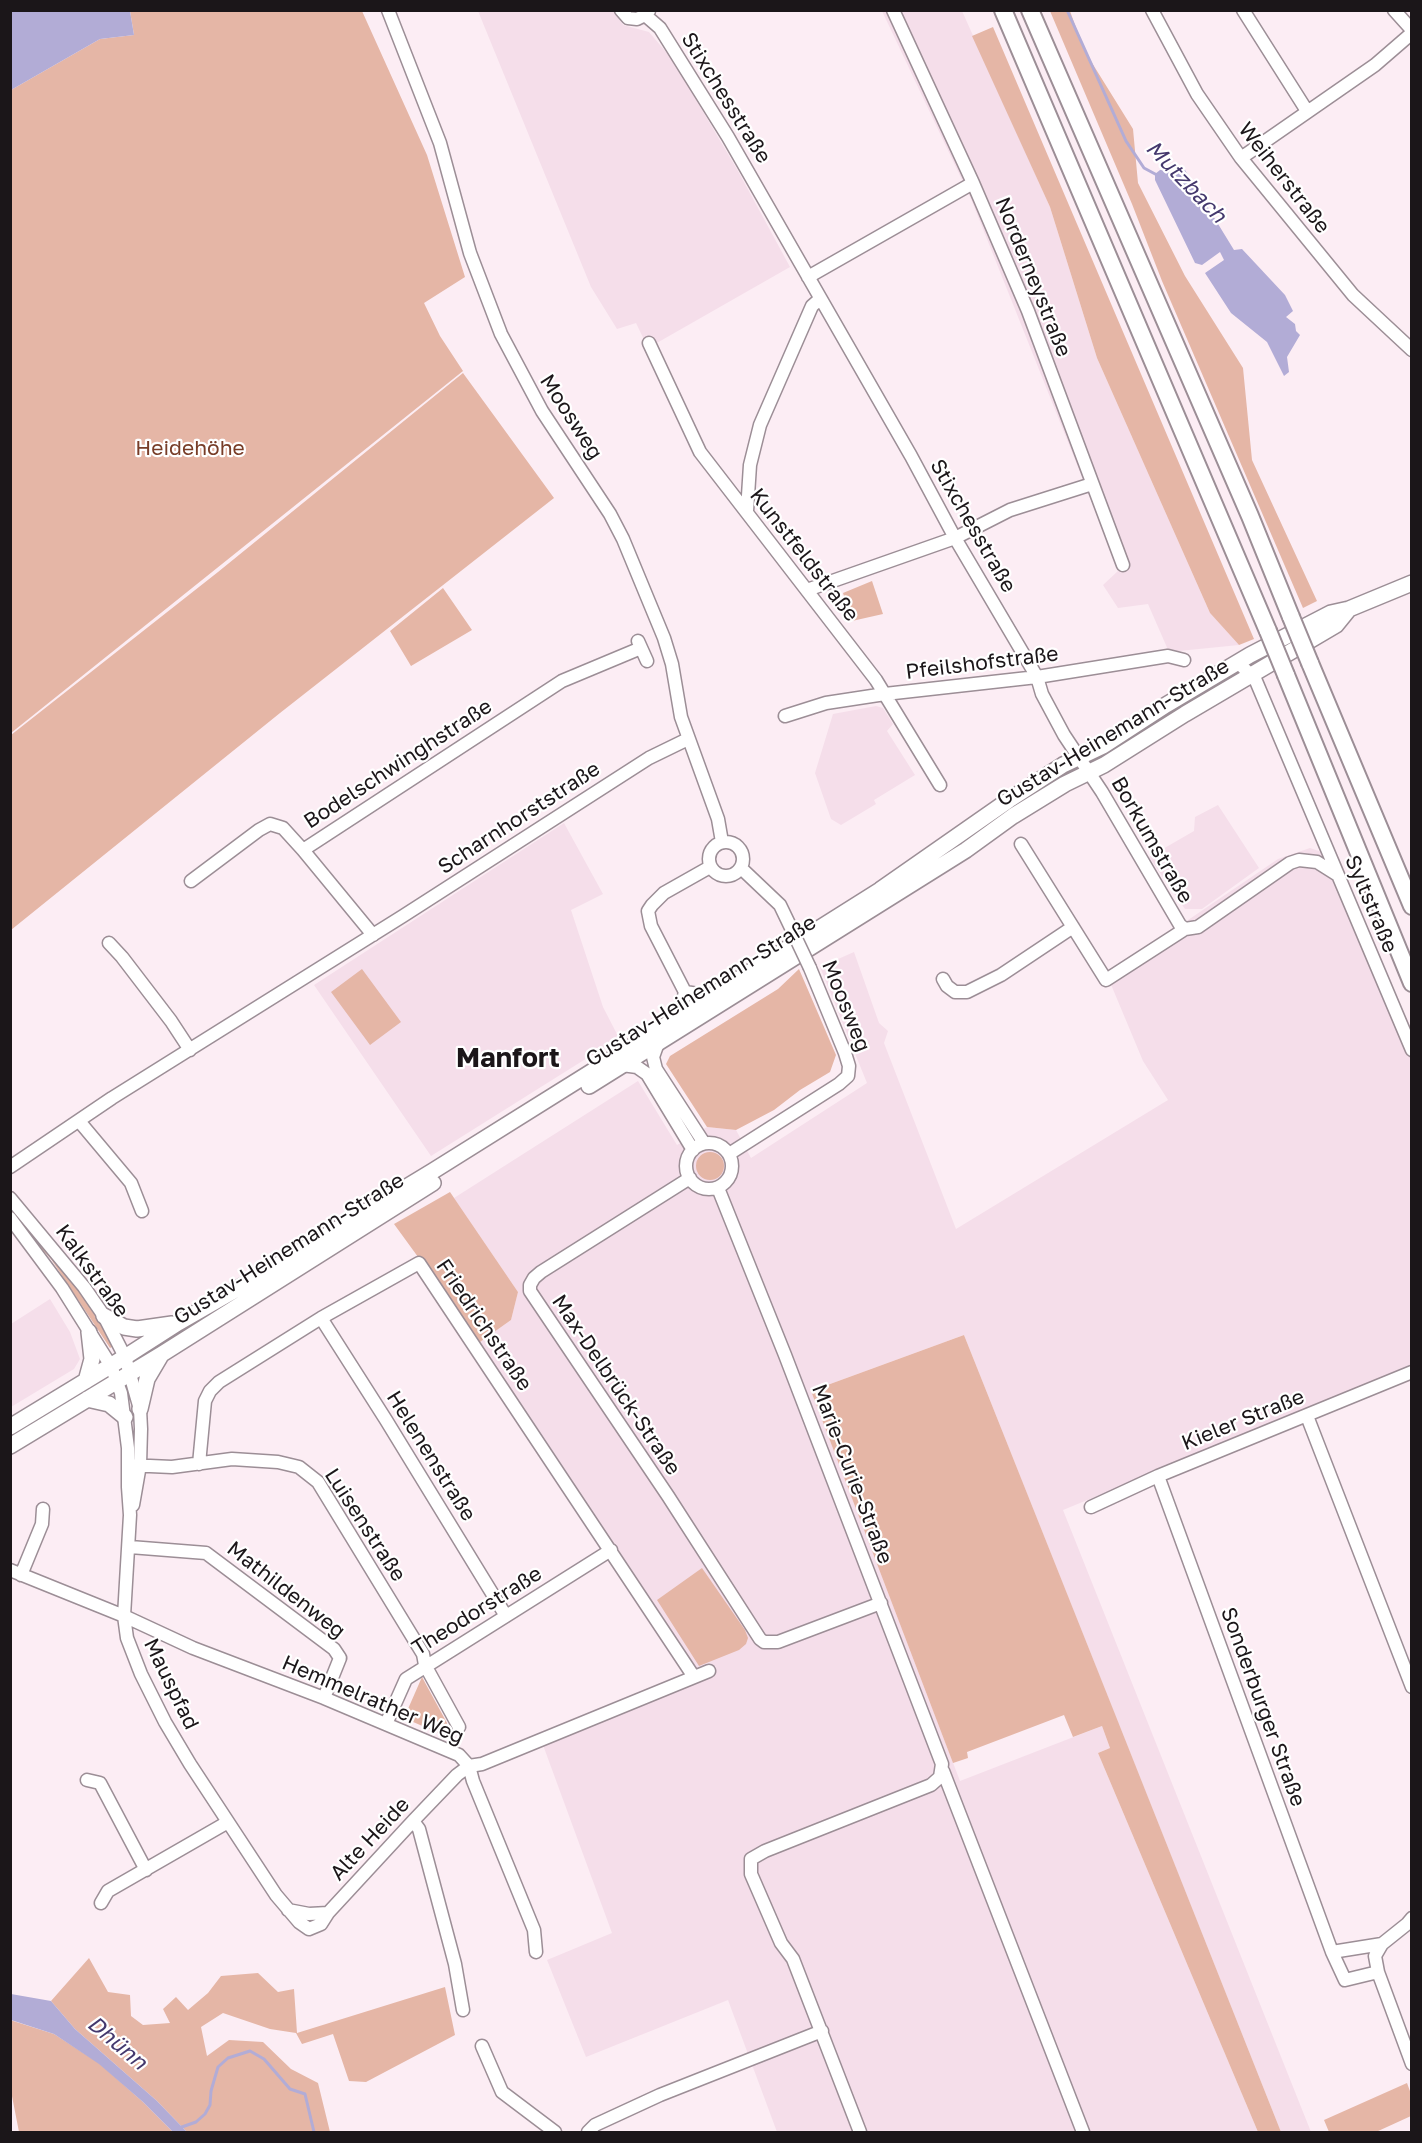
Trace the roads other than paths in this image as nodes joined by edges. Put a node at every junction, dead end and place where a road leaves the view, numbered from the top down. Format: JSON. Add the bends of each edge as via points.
{"nodes":[{"id":1,"x":388,"y":10,"type":"edge"},
{"id":2,"x":621,"y":10,"type":"edge"},
{"id":3,"x":893,"y":10,"type":"edge"},
{"id":4,"x":1003,"y":10,"type":"edge"},
{"id":5,"x":1030,"y":10,"type":"edge"},
{"id":6,"x":1152,"y":10,"type":"edge"},
{"id":7,"x":1243,"y":10,"type":"edge"},
{"id":8,"x":1394,"y":10,"type":"edge"},
{"id":9,"x":647,"y":13,"type":"edge"},
{"id":10,"x":1412,"y":32,"type":"edge"},
{"id":11,"x":1307,"y":111,"type":"junction"},
{"id":12,"x":1241,"y":158,"type":"junction"},
{"id":13,"x":973,"y":183,"type":"junction"},
{"id":14,"x":808,"y":277,"type":"junction"},
{"id":15,"x":820,"y":299,"type":"junction"},
{"id":16,"x":649,"y":343,"type":"dead end"},
{"id":17,"x":1412,"y":350,"type":"edge"},
{"id":18,"x":1092,"y":484,"type":"junction"},
{"id":19,"x":747,"y":511,"type":"junction"},
{"id":20,"x":955,"y":538,"type":"junction"},
{"id":21,"x":1123,"y":565,"type":"dead end"},
{"id":22,"x":1412,"y":572,"type":"edge"},
{"id":23,"x":1408,"y":588,"type":"edge"},
{"id":24,"x":807,"y":590,"type":"junction"},
{"id":25,"x":1349,"y":609,"type":"junction"},
{"id":26,"x":1184,"y":660,"type":"dead end"},
{"id":27,"x":647,"y":661,"type":"dead end"},
{"id":28,"x":1238,"y":662,"type":"junction"},
{"id":29,"x":1251,"y":674,"type":"junction"},
{"id":30,"x":1037,"y":677,"type":"junction"},
{"id":31,"x":885,"y":694,"type":"junction"},
{"id":32,"x":785,"y":716,"type":"dead end"},
{"id":33,"x":688,"y":739,"type":"junction"},
{"id":34,"x":1079,"y":758,"type":"junction"},
{"id":35,"x":1089,"y":772,"type":"junction"},
{"id":36,"x":940,"y":785,"type":"dead end"},
{"id":37,"x":1323,"y":838,"type":"junction"},
{"id":38,"x":722,"y":842,"type":"junction"},
{"id":39,"x":1021,"y":844,"type":"dead end"},
{"id":40,"x":303,"y":850,"type":"junction"},
{"id":41,"x":1310,"y":861,"type":"junction"},
{"id":42,"x":710,"y":867,"type":"junction"},
{"id":43,"x":741,"y":868,"type":"junction"},
{"id":44,"x":1336,"y":874,"type":"junction"},
{"id":45,"x":191,"y":880,"type":"dead end"},
{"id":46,"x":1412,"y":906,"type":"edge"},
{"id":47,"x":1072,"y":927,"type":"junction"},
{"id":48,"x":1185,"y":929,"type":"junction"},
{"id":49,"x":374,"y":935,"type":"junction"},
{"id":50,"x":109,"y":943,"type":"dead end"},
{"id":51,"x":943,"y":979,"type":"dead end"},
{"id":52,"x":1412,"y":983,"type":"edge"},
{"id":53,"x":685,"y":992,"type":"junction"},
{"id":54,"x":711,"y":996,"type":"junction"},
{"id":55,"x":679,"y":1016,"type":"junction"},
{"id":56,"x":658,"y":1043,"type":"junction"},
{"id":57,"x":190,"y":1050,"type":"junction"},
{"id":58,"x":1412,"y":1050,"type":"edge"},
{"id":59,"x":622,"y":1065,"type":"junction"},
{"id":60,"x":79,"y":1121,"type":"junction"},
{"id":61,"x":698,"y":1146,"type":"junction"},
{"id":62,"x":729,"y":1154,"type":"junction"},
{"id":63,"x":10,"y":1167,"type":"edge"},
{"id":64,"x":690,"y":1178,"type":"junction"},
{"id":65,"x":718,"y":1188,"type":"junction"},
{"id":66,"x":10,"y":1198,"type":"edge"},
{"id":67,"x":142,"y":1211,"type":"dead end"},
{"id":68,"x":10,"y":1218,"type":"edge"},
{"id":69,"x":104,"y":1316,"type":"junction"},
{"id":70,"x":321,"y":1318,"type":"junction"},
{"id":71,"x":178,"y":1323,"type":"junction"},
{"id":72,"x":89,"y":1332,"type":"junction"},
{"id":73,"x":162,"y":1354,"type":"junction"},
{"id":74,"x":125,"y":1357,"type":"junction"},
{"id":75,"x":111,"y":1366,"type":"junction"},
{"id":76,"x":1412,"y":1372,"type":"edge"},
{"id":77,"x":131,"y":1373,"type":"junction"},
{"id":78,"x":86,"y":1381,"type":"junction"},
{"id":79,"x":117,"y":1381,"type":"junction"},
{"id":80,"x":87,"y":1400,"type":"junction"},
{"id":81,"x":140,"y":1409,"type":"junction"},
{"id":82,"x":1307,"y":1416,"type":"junction"},
{"id":83,"x":125,"y":1418,"type":"junction"},
{"id":84,"x":10,"y":1427,"type":"edge"},
{"id":85,"x":10,"y":1446,"type":"edge"},
{"id":86,"x":199,"y":1464,"type":"junction"},
{"id":87,"x":134,"y":1465,"type":"junction"},
{"id":88,"x":1158,"y":1476,"type":"junction"},
{"id":89,"x":1091,"y":1507,"type":"dead end"},
{"id":90,"x":44,"y":1509,"type":"dead end"},
{"id":91,"x":130,"y":1547,"type":"junction"},
{"id":92,"x":611,"y":1550,"type":"junction"},
{"id":93,"x":16,"y":1573,"type":"edge"},
{"id":94,"x":881,"y":1603,"type":"junction"},
{"id":95,"x":124,"y":1616,"type":"junction"},
{"id":96,"x":506,"y":1616,"type":"junction"},
{"id":97,"x":425,"y":1665,"type":"junction"},
{"id":98,"x":709,"y":1671,"type":"dead end"},
{"id":99,"x":694,"y":1677,"type":"junction"},
{"id":100,"x":1412,"y":1687,"type":"edge"},
{"id":101,"x":324,"y":1698,"type":"junction"},
{"id":102,"x":386,"y":1724,"type":"junction"},
{"id":103,"x":459,"y":1727,"type":"dead end"},
{"id":104,"x":469,"y":1766,"type":"junction"},
{"id":105,"x":941,"y":1774,"type":"junction"},
{"id":106,"x":87,"y":1780,"type":"dead end"},
{"id":107,"x":413,"y":1821,"type":"junction"},
{"id":108,"x":228,"y":1822,"type":"junction"},
{"id":109,"x":146,"y":1870,"type":"junction"},
{"id":110,"x":101,"y":1903,"type":"dead end"},
{"id":111,"x":288,"y":1910,"type":"joint"},
{"id":112,"x":1412,"y":1918,"type":"edge"},
{"id":113,"x":1382,"y":1944,"type":"junction"},
{"id":114,"x":536,"y":1952,"type":"dead end"},
{"id":115,"x":1332,"y":1952,"type":"junction"},
{"id":116,"x":1378,"y":1972,"type":"junction"},
{"id":117,"x":463,"y":2010,"type":"dead end"},
{"id":118,"x":822,"y":2031,"type":"junction"},
{"id":119,"x":482,"y":2046,"type":"dead end"},
{"id":120,"x":1412,"y":2064,"type":"edge"},
{"id":121,"x":555,"y":2133,"type":"edge"},
{"id":122,"x":588,"y":2133,"type":"edge"},
{"id":123,"x":860,"y":2133,"type":"edge"},
{"id":124,"x":1083,"y":2133,"type":"edge"}],
"edges":[{"from":1,"to":33,"type":"street","name":"Moosweg","via":[[440,143],[494,319],[535,399],[622,539],[664,638]]},
{"from":2,"to":9,"type":"street","name":"Stixchesstraße","via":[[632,19]]},
{"from":3,"to":13,"type":"street","name":"Norderneystraße"},
{"from":4,"to":52,"type":"highway","bridge":true,"via":[[1268,631]]},
{"from":5,"to":46,"type":"highway","bridge":true,"via":[[1250,516]]},
{"from":6,"to":12,"type":"street","name":"Weiherstraße","via":[[1197,94]]},
{"from":7,"to":11,"type":"street"},
{"from":8,"to":10,"type":"street"},
{"from":9,"to":14,"type":"street","name":"Stixchesstraße","via":[[709,105]]},
{"from":10,"to":11,"type":"street","via":[[1375,65]]},
{"from":11,"to":12,"type":"street"},
{"from":12,"to":17,"type":"street","name":"Weiherstraße","via":[[1353,295]]},
{"from":13,"to":14,"type":"street"},
{"from":13,"to":18,"type":"street","name":"Norderneystraße","via":[[1028,311]]},
{"from":14,"to":15,"type":"street","name":"Stixchesstraße"},
{"from":15,"to":19,"type":"street","via":[[812,306],[760,424],[750,465]]},
{"from":15,"to":20,"type":"street","name":"Stixchesstraße"},
{"from":16,"to":19,"type":"street","name":"Kunstfeldstraße","via":[[700,452]]},
{"from":18,"to":20,"type":"street","via":[[1010,510]]},
{"from":18,"to":21,"type":"street","name":"Norderneystraße"},
{"from":19,"to":24,"type":"street","name":"Kunstfeldstraße"},
{"from":20,"to":24,"type":"street"},
{"from":20,"to":30,"type":"street","name":"Stixchesstraße"},
{"from":22,"to":23,"type":"street"},
{"from":23,"to":25,"type":"main road","name":"Gustav-Heinemann-Straße"},
{"from":24,"to":31,"type":"street","name":"Kunstfeldstraße"},
{"from":25,"to":28,"type":"main road","name":"Gustav-Heinemann-Straße","via":[[1331,612]]},
{"from":25,"to":29,"type":"main road","name":"Gustav-Heinemann-Straße","via":[[1336,625]]},
{"from":26,"to":30,"type":"street","name":"Pfeilshofstraße","via":[[1168,656]]},
{"from":27,"to":40,"type":"street","name":"Bodelschwinghstraße","via":[[639,644],[562,681]]},
{"from":28,"to":29,"type":"street","name":"Syltstraße"},
{"from":28,"to":34,"type":"main road","name":"Gustav-Heinemann-Straße"},
{"from":29,"to":35,"type":"main road","name":"Gustav-Heinemann-Straße"},
{"from":29,"to":37,"type":"street","name":"Syltstraße"},
{"from":30,"to":31,"type":"street","name":"Pfeilshofstraße"},
{"from":30,"to":34,"type":"street","name":"Stixchesstraße","via":[[1042,694]]},
{"from":31,"to":32,"type":"street","name":"Pfeilshofstraße"},
{"from":31,"to":36,"type":"street","name":"Kunstfeldstraße"},
{"from":33,"to":38,"type":"street","name":"Moosweg","via":[[718,819]]},
{"from":33,"to":49,"type":"street","name":"Scharnhorststraße","via":[[649,758]]},
{"from":34,"to":35,"type":"street","name":"Stixchesstraße"},
{"from":34,"to":54,"type":"main road","name":"Gustav-Heinemann-Straße"},
{"from":35,"to":48,"type":"street","name":"Borkumstraße","via":[[1169,909]]},
{"from":35,"to":56,"type":"main road","name":"Gustav-Heinemann-Straße"},
{"from":37,"to":41,"type":"street","name":"Syltstraße"},
{"from":37,"to":44,"type":"street","name":"Syltstraße"},
{"from":38,"to":42,"type":"street","via":[[710,852]]},
{"from":38,"to":43,"type":"street","via":[[740,849]]},
{"from":39,"to":47,"type":"street"},
{"from":40,"to":45,"type":"street","name":"Bodelschwinghstraße","via":[[283,828],[270,824]]},
{"from":40,"to":49,"type":"street"},
{"from":41,"to":44,"type":"street"},
{"from":41,"to":48,"type":"street","name":"Borkumstraße","via":[[1290,863],[1205,922]]},
{"from":42,"to":43,"type":"street","via":[[725,877]]},
{"from":42,"to":53,"type":"street","via":[[664,893],[648,911],[651,926]]},
{"from":43,"to":62,"type":"street","name":"Moosweg","bridge":true,"via":[[780,905],[849,1066],[848,1076],[839,1084]]},
{"from":44,"to":58,"type":"street","name":"Syltstraße"},
{"from":47,"to":48,"type":"street","via":[[1106,980]]},
{"from":47,"to":51,"type":"street","via":[[1001,975],[967,992],[955,992]]},
{"from":49,"to":57,"type":"street","name":"Scharnhorststraße"},
{"from":50,"to":57,"type":"street"},
{"from":53,"to":54,"type":"street"},
{"from":53,"to":55,"type":"street"},
{"from":54,"to":55,"type":"main road","name":"Gustav-Heinemann-Straße"},
{"from":55,"to":71,"type":"main road","name":"Gustav-Heinemann-Straße","via":[[424,1177]]},
{"from":56,"to":59,"type":"main road","name":"Gustav-Heinemann-Straße"},
{"from":56,"to":61,"type":"street","via":[[653,1057],[656,1069]]},
{"from":57,"to":60,"type":"street","name":"Scharnhorststraße"},
{"from":59,"to":61,"type":"street","via":[[637,1067],[647,1074]]},
{"from":59,"to":73,"type":"main road","name":"Gustav-Heinemann-Straße"},
{"from":60,"to":63,"type":"street","name":"Scharnhorststraße"},
{"from":60,"to":67,"type":"street","via":[[131,1183]]},
{"from":61,"to":62,"type":"street","via":[[718,1144]]},
{"from":61,"to":64,"type":"street","via":[[687,1160]]},
{"from":62,"to":65,"type":"street","via":[[732,1173]]},
{"from":64,"to":65,"type":"street","via":[[699,1187]]},
{"from":64,"to":94,"type":"street","name":"Max-Delbrück-Straße","via":[[541,1272],[534,1278],[530,1291],[760,1639],[778,1642]]},
{"from":65,"to":94,"type":"street","name":"Marie-Curie-Straße"},
{"from":66,"to":69,"type":"street","name":"Kalkstraße"},
{"from":68,"to":72,"type":"street","name":"Kalkstraße"},
{"from":69,"to":71,"type":"main road","via":[[137,1329]]},
{"from":69,"to":74,"type":"street","name":"Kalkstraße"},
{"from":70,"to":86,"type":"street","name":"Friedrichstraße","via":[[210,1391],[203,1412]]},
{"from":70,"to":92,"type":"street","name":"Friedrichstraße","via":[[419,1263]]},
{"from":70,"to":96,"type":"street","name":"Helenenstraße"},
{"from":71,"to":74,"type":"main road","name":"Gustav-Heinemann-Straße"},
{"from":72,"to":75,"type":"street","name":"Kalkstraße"},
{"from":72,"to":78,"type":"main road","via":[[92,1359]]},
{"from":73,"to":77,"type":"main road","name":"Gustav-Heinemann-Straße"},
{"from":73,"to":81,"type":"main road","via":[[147,1379]]},
{"from":74,"to":75,"type":"main road","name":"Gustav-Heinemann-Straße"},
{"from":74,"to":77,"type":"street","name":"Kalkstraße"},
{"from":75,"to":78,"type":"main road","name":"Gustav-Heinemann-Straße"},
{"from":75,"to":79,"type":"street","name":"Kalkstraße"},
{"from":76,"to":82,"type":"street","name":"Kieler Straße"},
{"from":77,"to":79,"type":"main road","name":"Gustav-Heinemann-Straße"},
{"from":77,"to":81,"type":"street","name":"Mauspfad"},
{"from":78,"to":84,"type":"main road","name":"Gustav-Heinemann-Straße"},
{"from":79,"to":80,"type":"main road","name":"Gustav-Heinemann-Straße"},
{"from":79,"to":83,"type":"street","name":"Mauspfad"},
{"from":80,"to":83,"type":"main road","via":[[109,1404]]},
{"from":80,"to":85,"type":"main road","name":"Gustav-Heinemann-Straße"},
{"from":81,"to":87,"type":"street","name":"Mauspfad"},
{"from":82,"to":88,"type":"street","name":"Kieler Straße"},
{"from":82,"to":100,"type":"street"},
{"from":83,"to":87,"type":"street","name":"Mauspfad"},
{"from":86,"to":87,"type":"street","name":"Luisenstraße"},
{"from":86,"to":97,"type":"street","name":"Luisenstraße","via":[[232,1459],[278,1462],[299,1467],[318,1482],[423,1654]]},
{"from":87,"to":91,"type":"street","name":"Mauspfad","via":[[128,1487]]},
{"from":88,"to":89,"type":"street","name":"Kieler Straße"},
{"from":88,"to":115,"type":"street","name":"Sonderburger Straße"},
{"from":90,"to":93,"type":"street","name":"Hemmelrather Weg","via":[[42,1524]]},
{"from":91,"to":95,"type":"street","name":"Mauspfad"},
{"from":91,"to":101,"type":"street","name":"Mathildenweg","via":[[206,1553],[334,1649],[340,1658]]},
{"from":92,"to":96,"type":"street","name":"Theodorstraße"},
{"from":92,"to":99,"type":"street","name":"Friedrichstraße"},
{"from":93,"to":95,"type":"street","name":"Hemmelrather Weg"},
{"from":94,"to":105,"type":"street","name":"Marie-Curie-Straße","via":[[942,1764]]},
{"from":95,"to":101,"type":"street","name":"Hemmelrather Weg"},
{"from":95,"to":108,"type":"street","name":"Mauspfad","via":[[127,1638],[141,1674],[180,1747]]},
{"from":96,"to":97,"type":"street","name":"Theodorstraße"},
{"from":97,"to":102,"type":"street","name":"Theodorstraße","via":[[406,1679]]},
{"from":97,"to":103,"type":"street","name":"Luisenstraße"},
{"from":98,"to":99,"type":"street","name":"Hemmelrather Weg"},
{"from":99,"to":104,"type":"street","name":"Hemmelrather Weg"},
{"from":101,"to":102,"type":"street","name":"Hemmelrather Weg"},
{"from":102,"to":104,"type":"street","name":"Hemmelrather Weg","via":[[459,1755]]},
{"from":104,"to":107,"type":"street","name":"Alte Heide"},
{"from":104,"to":114,"type":"street","via":[[534,1930]]},
{"from":105,"to":118,"type":"street","via":[[931,1785],[752,1859],[751,1874],[781,1943],[793,1959]]},
{"from":105,"to":124,"type":"street","name":"Marie-Curie-Straße"},
{"from":106,"to":109,"type":"street","via":[[99,1783]]},
{"from":107,"to":111,"type":"street","name":"Alte Heide","via":[[328,1913]]},
{"from":107,"to":117,"type":"street","via":[[419,1829],[453,1954]]},
{"from":108,"to":109,"type":"street"},
{"from":108,"to":111,"type":"street","name":"Mauspfad"},
{"from":109,"to":110,"type":"street","via":[[108,1891]]},
{"from":112,"to":113,"type":"street"},
{"from":113,"to":115,"type":"street"},
{"from":113,"to":116,"type":"street","via":[[1375,1956]]},
{"from":115,"to":116,"type":"street","name":"Sonderburger Straße","via":[[1345,1980]]},
{"from":116,"to":120,"type":"street"},
{"from":118,"to":122,"type":"street","via":[[660,2095],[595,2125]]},
{"from":118,"to":123,"type":"street"},
{"from":119,"to":121,"type":"street","via":[[502,2092]]}]}
